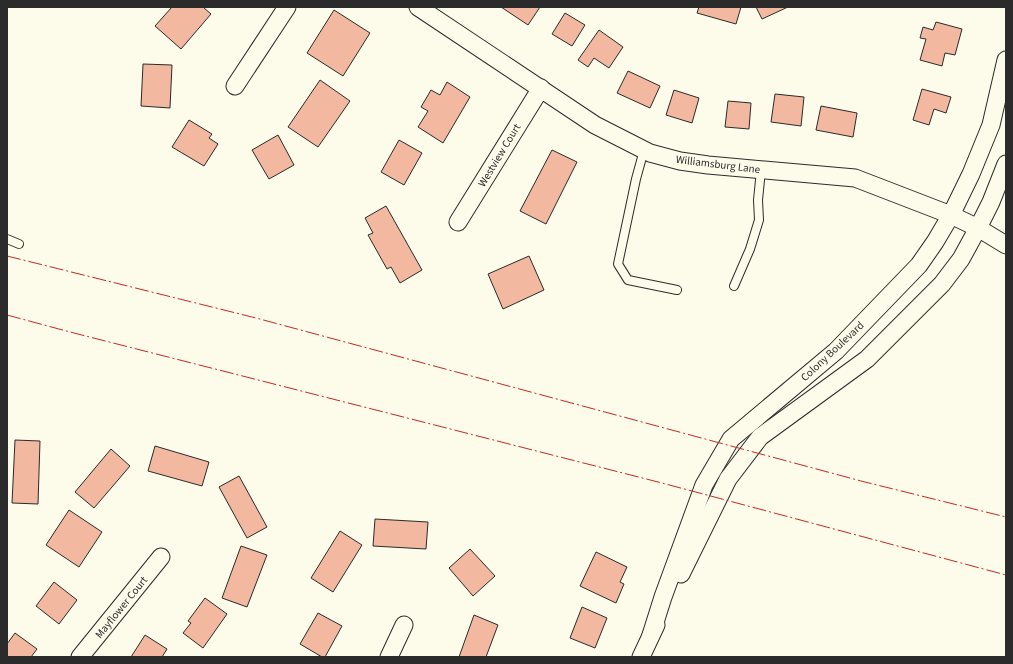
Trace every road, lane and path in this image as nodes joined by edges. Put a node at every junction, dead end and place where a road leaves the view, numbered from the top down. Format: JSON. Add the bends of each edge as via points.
{"nodes":[{"id":1,"x":287,"y":7,"type":"edge"},
{"id":2,"x":418,"y":7,"type":"edge"},
{"id":3,"x":1006,"y":60,"type":"edge"},
{"id":4,"x":235,"y":86,"type":"dead end"},
{"id":5,"x":541,"y":88,"type":"junction"},
{"id":6,"x":644,"y":150,"type":"junction"},
{"id":7,"x":1006,"y":164,"type":"edge"},
{"id":8,"x":761,"y":170,"type":"junction"},
{"id":9,"x":951,"y":215,"type":"junction"},
{"id":10,"x":458,"y":222,"type":"dead end"},
{"id":11,"x":978,"y":228,"type":"junction"},
{"id":12,"x":7,"y":240,"type":"edge"},
{"id":13,"x":20,"y":244,"type":"dead end"},
{"id":14,"x":1006,"y":245,"type":"edge"},
{"id":15,"x":734,"y":286,"type":"dead end"},
{"id":16,"x":677,"y":290,"type":"dead end"},
{"id":17,"x":161,"y":557,"type":"dead end"},
{"id":18,"x":404,"y":625,"type":"dead end"},
{"id":19,"x":651,"y":635,"type":"junction"},
{"id":20,"x":80,"y":657,"type":"edge"},
{"id":21,"x":389,"y":657,"type":"edge"},
{"id":22,"x":641,"y":657,"type":"edge"}],
"edges":[{"from":1,"to":4,"type":"street"},
{"from":2,"to":5,"type":"street","name":"Williamsburg Lane"},
{"from":3,"to":9,"type":"street","name":"Colony Boulevard","via":[[991,125]]},
{"from":5,"to":6,"type":"street","name":"Williamsburg Lane","via":[[595,124]]},
{"from":5,"to":10,"type":"street","name":"Westview Court"},
{"from":6,"to":8,"type":"street","name":"Williamsburg Lane","via":[[680,161]]},
{"from":6,"to":16,"type":"lane","via":[[618,264],[628,280]]},
{"from":7,"to":11,"type":"street","name":"Colony Boulevard"},
{"from":8,"to":9,"type":"street","name":"Williamsburg Lane","via":[[855,178]]},
{"from":8,"to":15,"type":"lane","via":[[759,220]]},
{"from":9,"to":11,"type":"street","name":"Williamsburg Lane"},
{"from":9,"to":19,"type":"street","name":"Colony Boulevard","via":[[919,265],[836,351],[731,439],[704,485]]},
{"from":11,"to":14,"type":"street","name":"Williamsburg Lane"},
{"from":11,"to":19,"type":"street","name":"Colony Boulevard","via":[[961,259],[942,284],[867,359],[760,437],[728,479]]},
{"from":12,"to":13,"type":"lane"},
{"from":17,"to":20,"type":"street","name":"Mayflower Court"},
{"from":18,"to":21,"type":"street"},
{"from":19,"to":22,"type":"street","name":"Colony Boulevard"}]}
